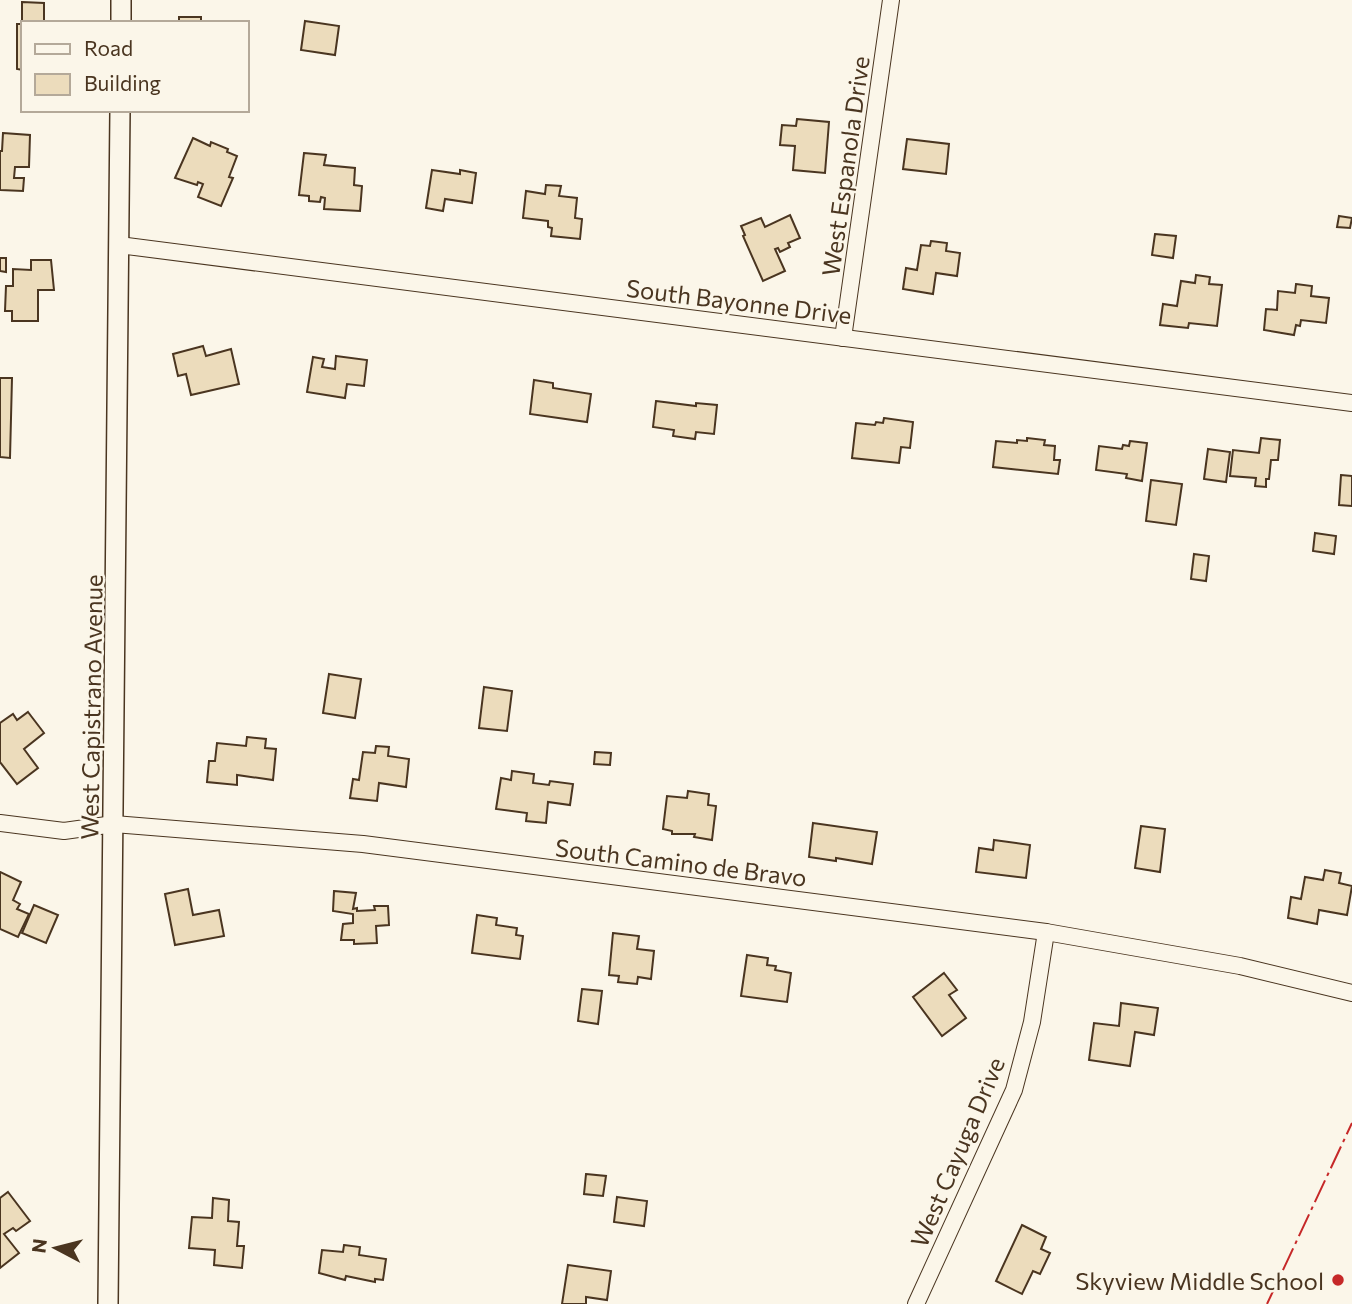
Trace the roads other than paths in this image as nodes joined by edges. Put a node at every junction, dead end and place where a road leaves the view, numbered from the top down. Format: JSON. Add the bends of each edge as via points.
{"nodes":[{"id":1,"x":121,"y":0,"type":"edge"},
{"id":2,"x":891,"y":0,"type":"edge"},
{"id":3,"x":121,"y":21,"type":"edge"},
{"id":4,"x":120,"y":112,"type":"edge"},
{"id":5,"x":119,"y":245,"type":"junction"},
{"id":6,"x":843,"y":338,"type":"junction"},
{"id":7,"x":1352,"y":403,"type":"edge"},
{"id":8,"x":0,"y":823,"type":"edge"},
{"id":9,"x":114,"y":824,"type":"junction"},
{"id":10,"x":1046,"y":932,"type":"junction"},
{"id":11,"x":1352,"y":993,"type":"edge"},
{"id":12,"x":107,"y":1304,"type":"edge"},
{"id":13,"x":916,"y":1304,"type":"edge"}],
"edges":[{"from":1,"to":3,"type":"street"},
{"from":2,"to":6,"type":"street","name":"West Espanola Drive"},
{"from":4,"to":5,"type":"street","name":"West Capistrano Avenue"},
{"from":5,"to":6,"type":"street","name":"South Bayonne Drive"},
{"from":5,"to":9,"type":"street","name":"West Capistrano Avenue"},
{"from":6,"to":7,"type":"street","name":"South Bayonne Drive"},
{"from":8,"to":9,"type":"street","name":"South Camino de Bravo","via":[[65,831]]},
{"from":9,"to":10,"type":"street","name":"South Camino de Bravo","via":[[363,844]]},
{"from":9,"to":12,"type":"street","name":"West Capistrano Avenue"},
{"from":10,"to":11,"type":"street","name":"South Camino de Bravo","via":[[1240,967]]},
{"from":10,"to":13,"type":"street","name":"West Cayuga Drive","via":[[1032,1022],[1014,1090]]}]}
